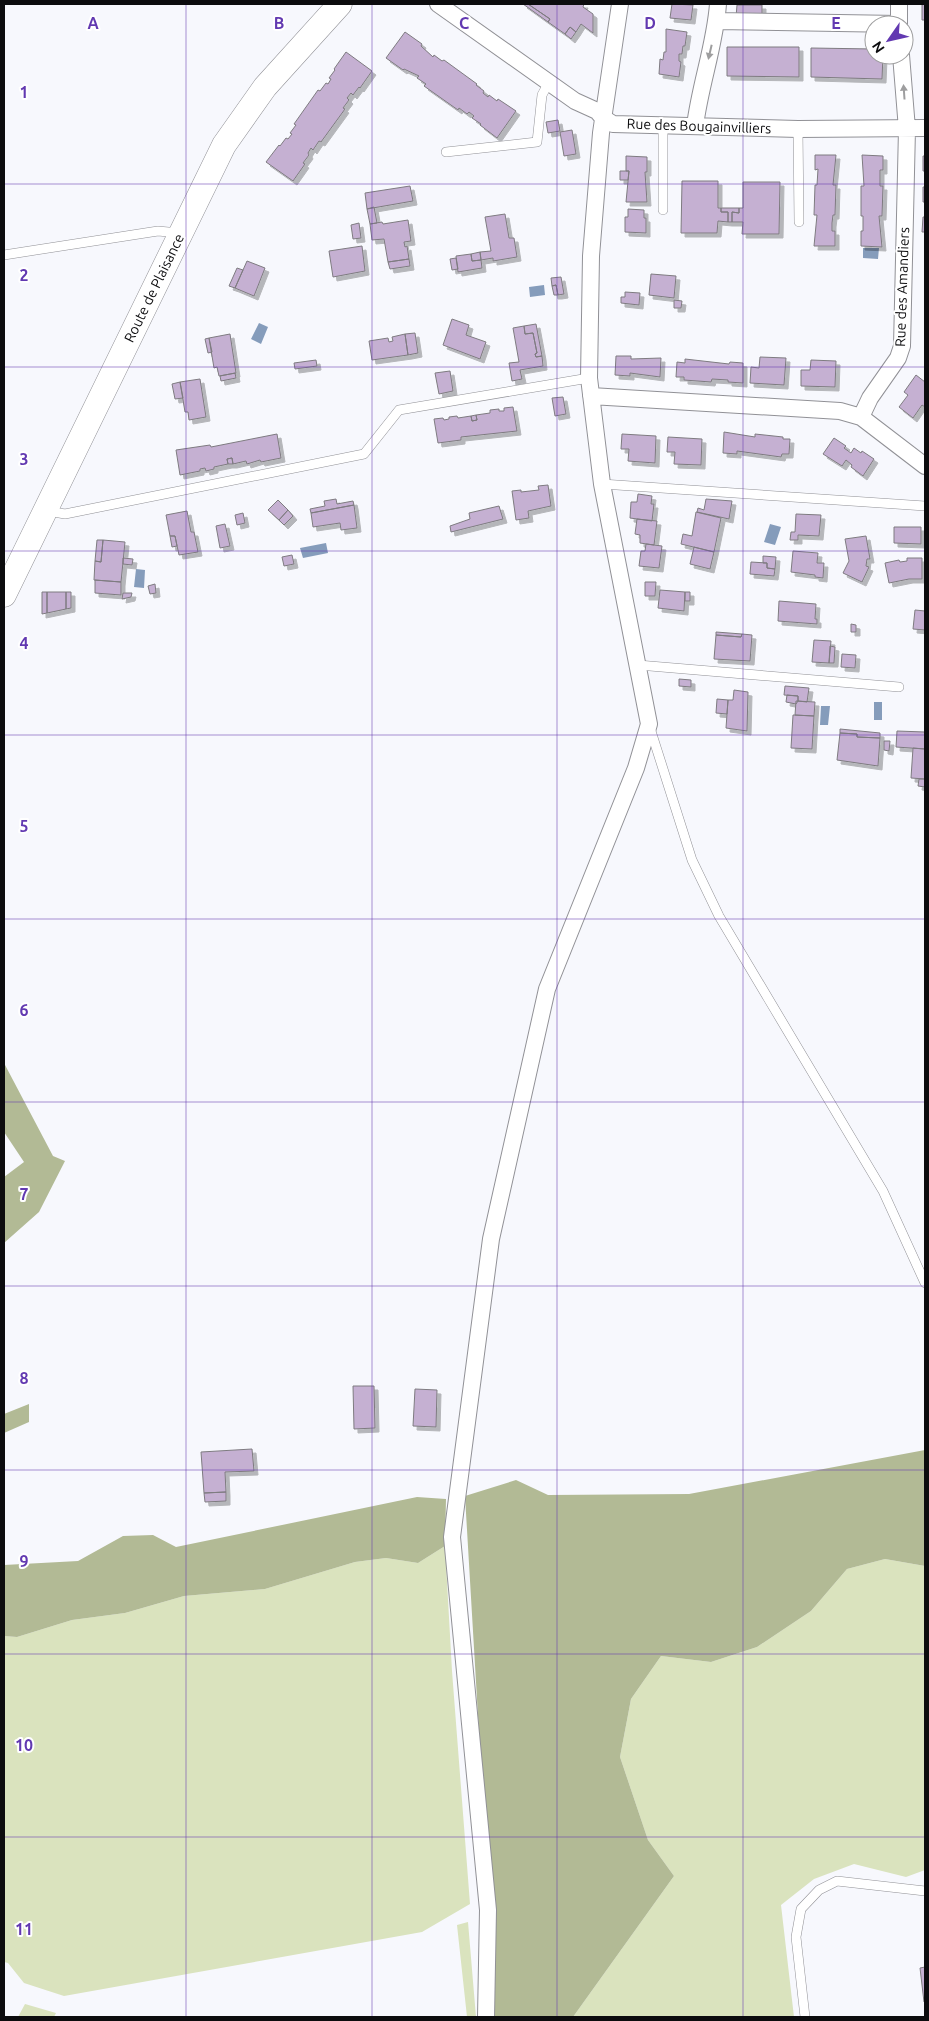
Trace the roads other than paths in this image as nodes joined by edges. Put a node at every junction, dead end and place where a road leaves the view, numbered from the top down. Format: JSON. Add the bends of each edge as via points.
{"nodes":[{"id":1,"x":340,"y":4,"type":"edge"},
{"id":2,"x":438,"y":4,"type":"edge"},
{"id":3,"x":620,"y":4,"type":"edge"},
{"id":4,"x":718,"y":4,"type":"edge"},
{"id":5,"x":717,"y":21,"type":"junction"},
{"id":6,"x":864,"y":24,"type":"edge"},
{"id":7,"x":903,"y":65,"type":"edge"},
{"id":8,"x":549,"y":82,"type":"junction"},
{"id":9,"x":602,"y":117,"type":"junction"},
{"id":10,"x":663,"y":125,"type":"junction"},
{"id":11,"x":695,"y":126,"type":"junction"},
{"id":12,"x":925,"y":128,"type":"edge"},
{"id":13,"x":798,"y":129,"type":"junction"},
{"id":14,"x":907,"y":129,"type":"junction"},
{"id":15,"x":446,"y":152,"type":"dead end"},
{"id":16,"x":663,"y":210,"type":"dead end"},
{"id":17,"x":799,"y":222,"type":"dead end"},
{"id":18,"x":181,"y":234,"type":"junction"},
{"id":19,"x":4,"y":255,"type":"edge"},
{"id":20,"x":589,"y":378,"type":"junction"},
{"id":21,"x":591,"y":396,"type":"junction"},
{"id":22,"x":860,"y":417,"type":"junction"},
{"id":23,"x":925,"y":466,"type":"edge"},
{"id":24,"x":602,"y":484,"type":"junction"},
{"id":25,"x":925,"y":506,"type":"edge"},
{"id":26,"x":45,"y":511,"type":"junction"},
{"id":27,"x":4,"y":595,"type":"edge"},
{"id":28,"x":638,"y":665,"type":"junction"},
{"id":29,"x":899,"y":687,"type":"dead end"},
{"id":30,"x":649,"y":724,"type":"junction"},
{"id":31,"x":925,"y":1283,"type":"edge"},
{"id":32,"x":925,"y":1890,"type":"edge"},
{"id":33,"x":486,"y":2017,"type":"edge"},
{"id":34,"x":805,"y":2017,"type":"edge"}],
"edges":[{"from":1,"to":18,"type":"main road","name":"Route de Plaisance","via":[[265,87],[238,123]]},
{"from":2,"to":8,"type":"street","name":"Rue des Bougainvilliers"},
{"from":3,"to":9,"type":"street"},
{"from":4,"to":5,"type":"street"},
{"from":5,"to":6,"type":"street"},
{"from":5,"to":11,"type":"street","one_way":true},
{"from":14,"to":7,"type":"street","name":"Rue des Amandiers","one_way":true},
{"from":8,"to":9,"type":"street","name":"Rue des Bougainvilliers"},
{"from":8,"to":15,"type":"lane","via":[[542,95],[538,142]]},
{"from":9,"to":10,"type":"street","name":"Rue des Bougainvilliers","via":[[613,124]]},
{"from":9,"to":20,"type":"street","via":[[591,256]]},
{"from":10,"to":11,"type":"street","name":"Rue des Bougainvilliers"},
{"from":10,"to":16,"type":"lane"},
{"from":11,"to":13,"type":"street","name":"Rue des Bougainvilliers"},
{"from":12,"to":14,"type":"street","name":"Rue des Bougainvilliers"},
{"from":13,"to":14,"type":"street","name":"Rue des Bougainvilliers"},
{"from":13,"to":17,"type":"lane"},
{"from":14,"to":22,"type":"street","name":"Rue des Amandiers","via":[[902,346],[898,358]]},
{"from":18,"to":19,"type":"lane","via":[[158,231]]},
{"from":18,"to":26,"type":"main road","name":"Route de Plaisance"},
{"from":20,"to":21,"type":"street"},
{"from":20,"to":26,"type":"lane","via":[[399,410],[364,454],[65,514]]},
{"from":21,"to":22,"type":"street","via":[[840,411]]},
{"from":21,"to":24,"type":"street"},
{"from":22,"to":23,"type":"street"},
{"from":24,"to":25,"type":"lane"},
{"from":24,"to":28,"type":"street"},
{"from":26,"to":27,"type":"main road","name":"Route de Plaisance"},
{"from":28,"to":29,"type":"lane"},
{"from":28,"to":30,"type":"street"},
{"from":30,"to":31,"type":"lane","via":[[692,860],[719,916],[883,1191]]},
{"from":30,"to":33,"type":"street","via":[[636,768],[547,989],[491,1239],[452,1537],[488,1910]]},
{"from":32,"to":34,"type":"lane","via":[[837,1881],[819,1890],[802,1909],[796,1937]]}]}
